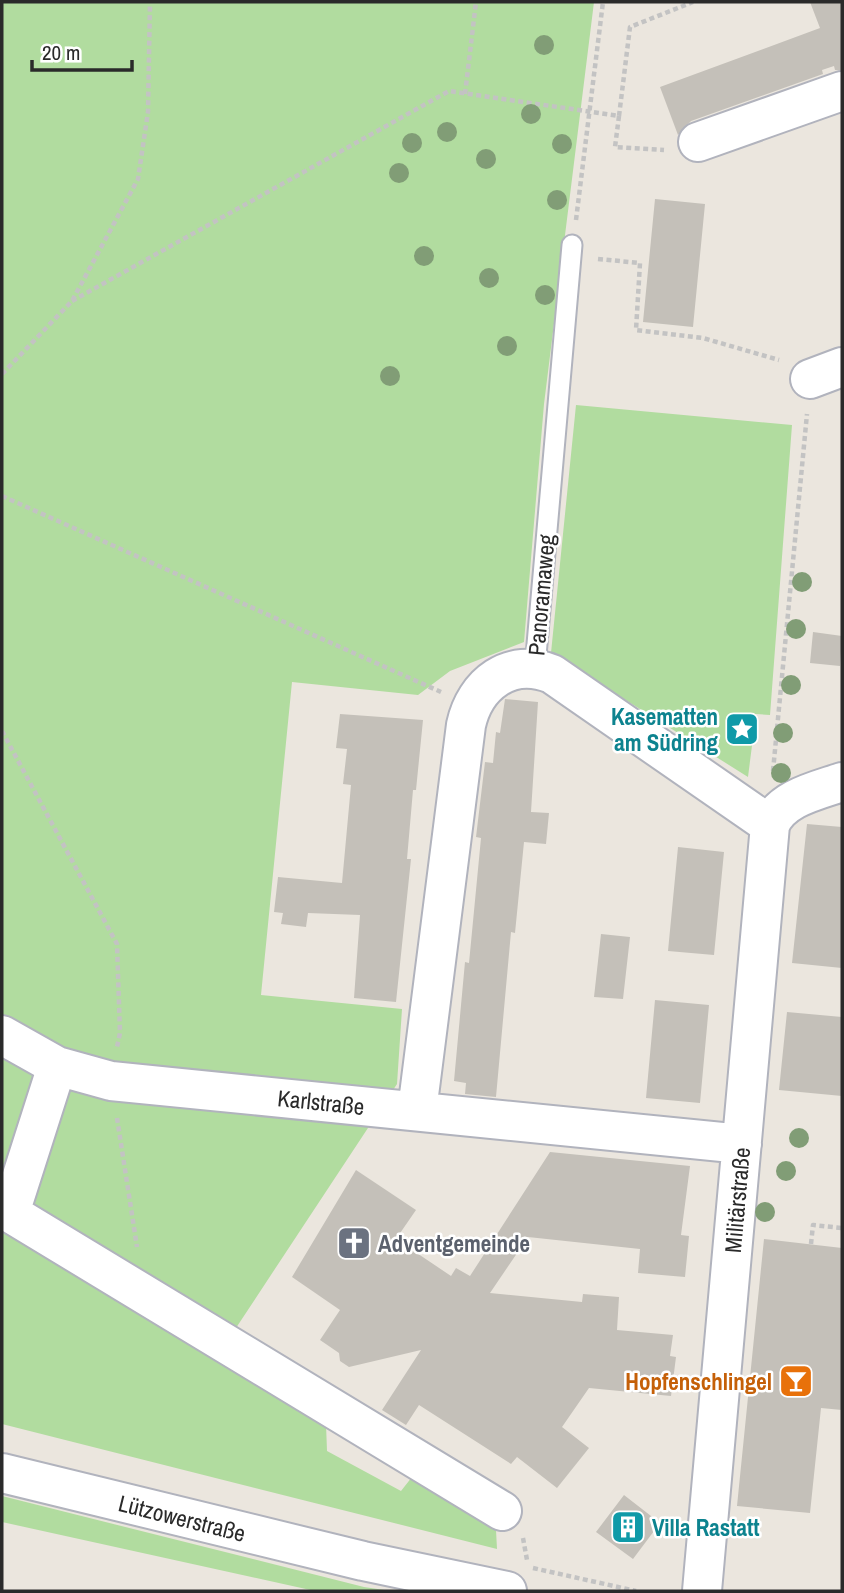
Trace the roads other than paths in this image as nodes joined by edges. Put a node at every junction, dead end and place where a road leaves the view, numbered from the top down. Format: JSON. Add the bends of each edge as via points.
{"nodes":[{"id":1,"x":842,"y":91,"type":"edge"},
{"id":2,"x":698,"y":142,"type":"road end"},
{"id":3,"x":572,"y":251,"type":"road end"},
{"id":4,"x":535,"y":667,"type":"junction"},
{"id":5,"x":842,"y":782,"type":"edge"},
{"id":6,"x":773,"y":818,"type":"junction"},
{"id":7,"x":2,"y":1035,"type":"edge"},
{"id":8,"x":57,"y":1066,"type":"junction"},
{"id":9,"x":417,"y":1111,"type":"junction"},
{"id":10,"x":742,"y":1144,"type":"junction"},
{"id":11,"x":6,"y":1211,"type":"edge"},
{"id":12,"x":2,"y":1473,"type":"edge"},
{"id":13,"x":502,"y":1511,"type":"dead end"},
{"id":14,"x":507,"y":1591,"type":"edge"},
{"id":15,"x":702,"y":1591,"type":"edge"}],
"edges":[{"from":1,"to":2,"type":"street"},
{"from":3,"to":4,"type":"lane","name":"Panoramaweg"},
{"from":4,"to":6,"type":"street"},
{"from":4,"to":9,"type":"street","name":"Panoramaweg","via":[[520,668],[482,687],[470,705]]},
{"from":5,"to":6,"type":"street","via":[[790,802]]},
{"from":6,"to":10,"type":"street","name":"Militärstraße"},
{"from":7,"to":8,"type":"street","name":"Karlstraße"},
{"from":8,"to":9,"type":"street","name":"Karlstraße","via":[[111,1081]]},
{"from":8,"to":11,"type":"street"},
{"from":9,"to":10,"type":"street","name":"Karlstraße"},
{"from":10,"to":15,"type":"street","name":"Militärstraße"},
{"from":11,"to":13,"type":"street"},
{"from":12,"to":14,"type":"street","name":"Lützowerstraße","via":[[363,1562]]}]}
